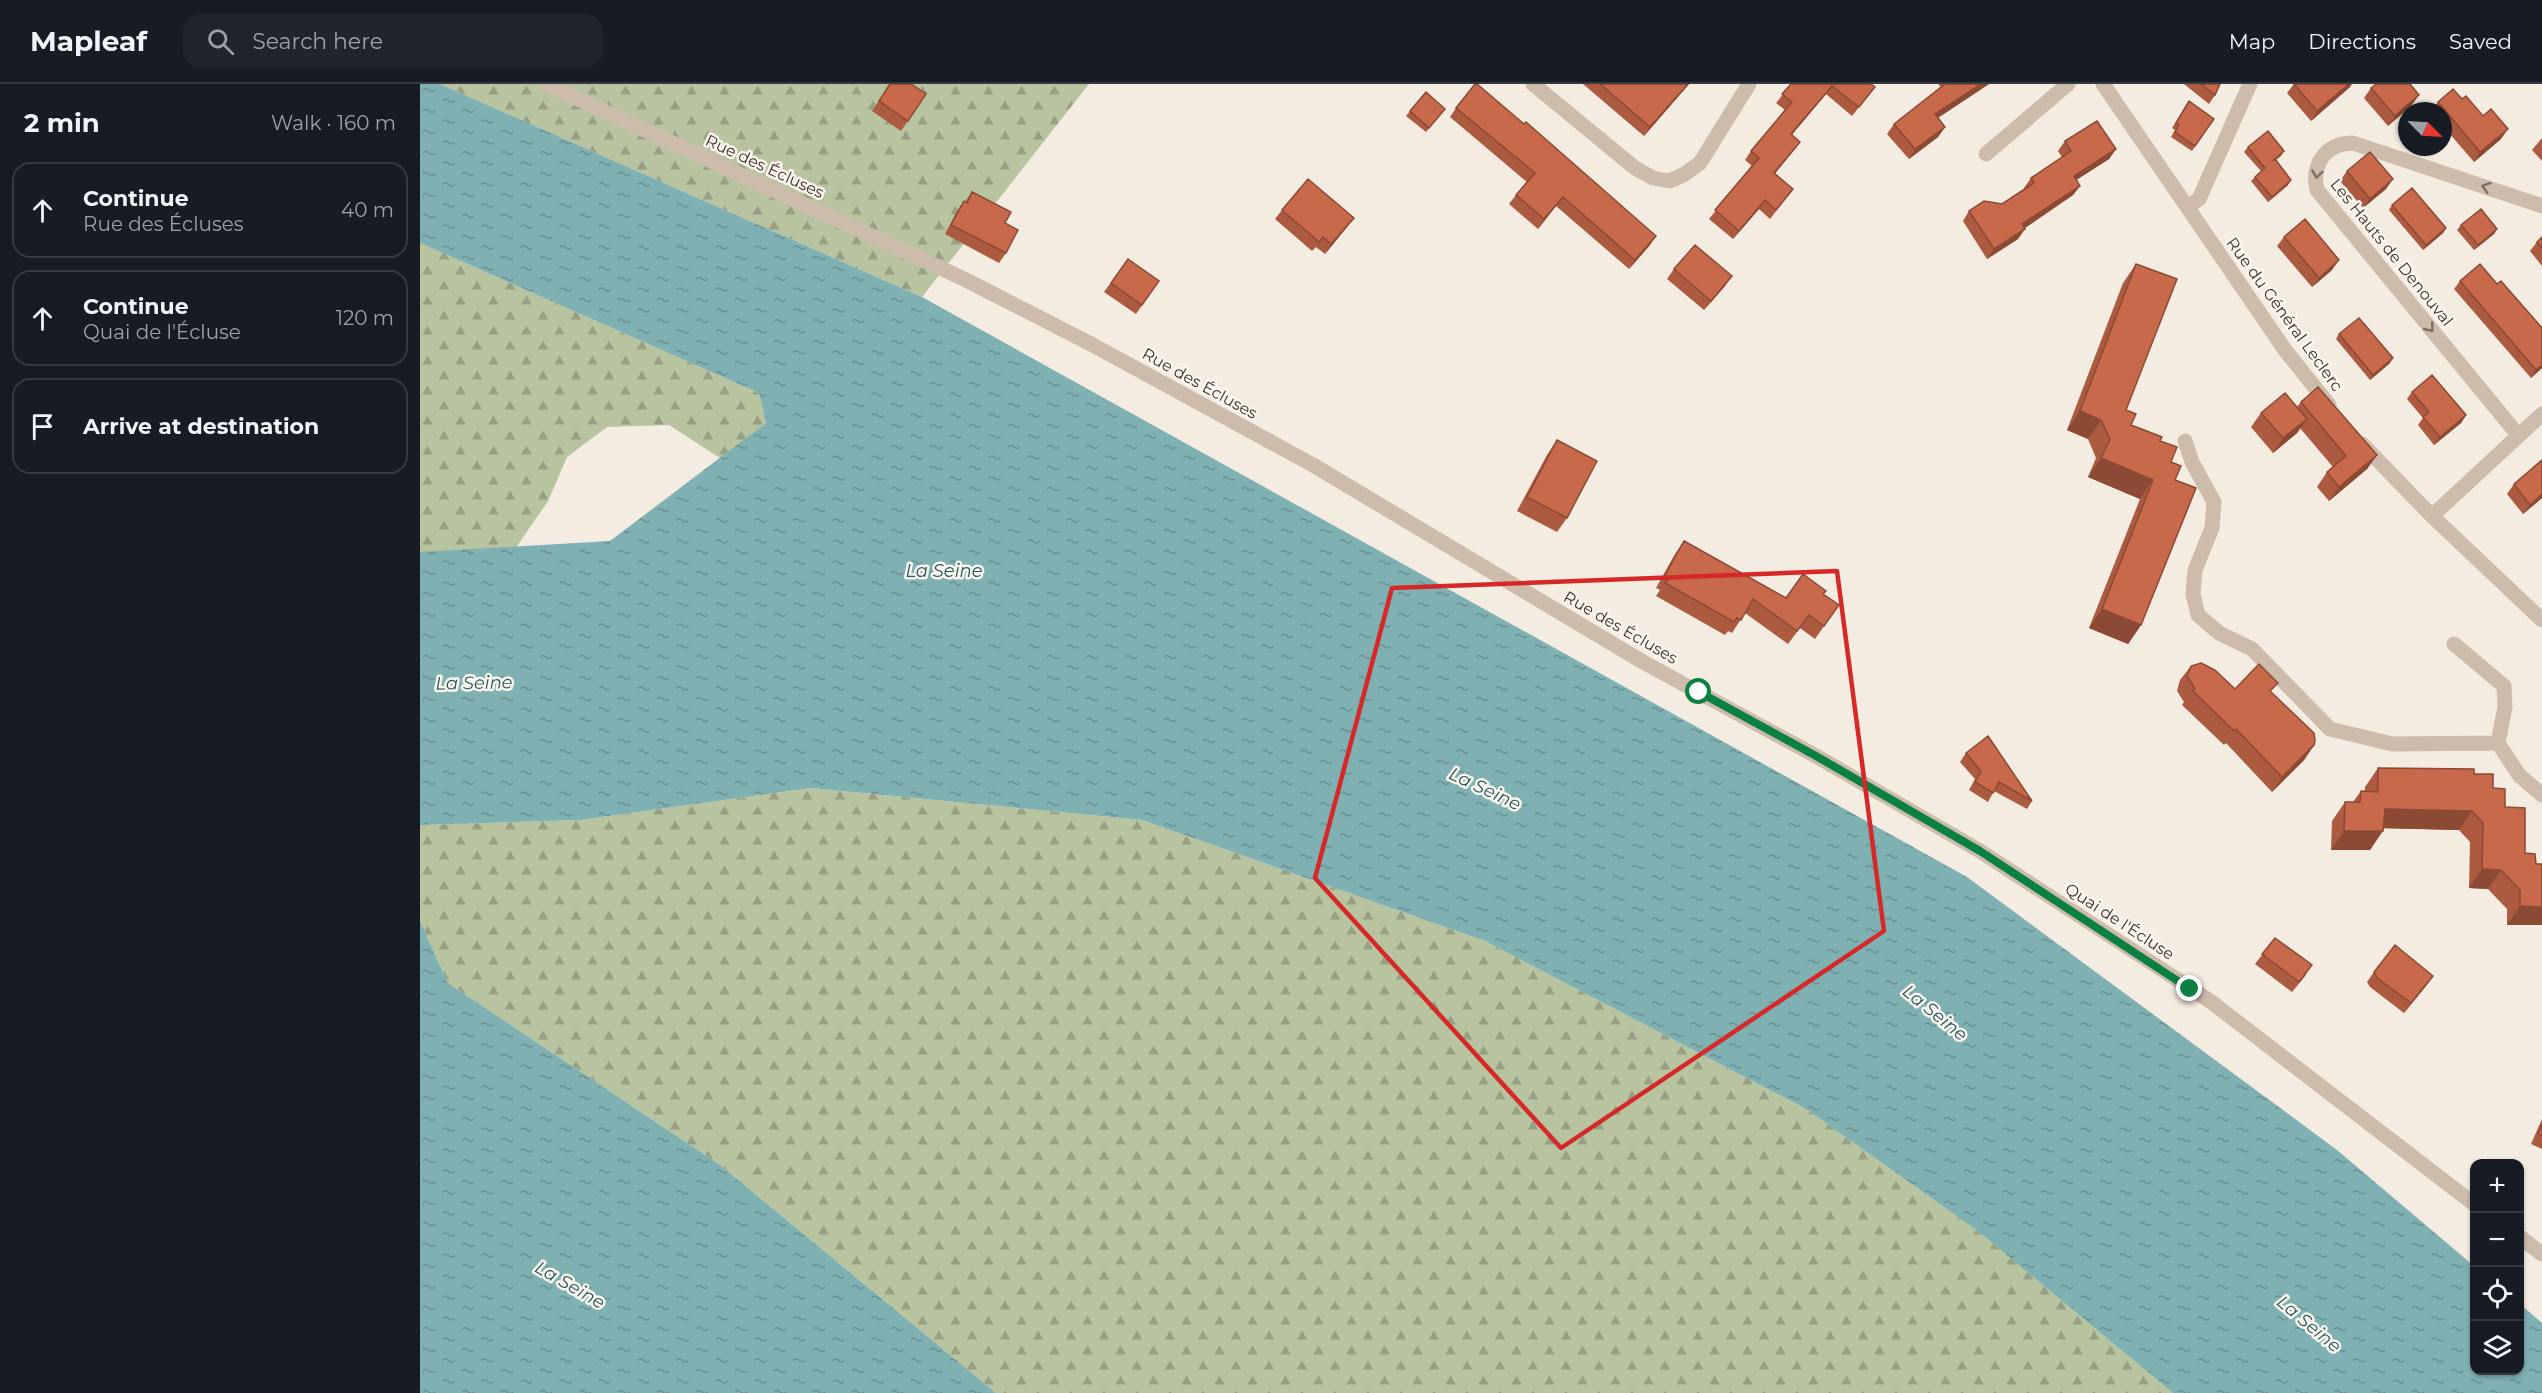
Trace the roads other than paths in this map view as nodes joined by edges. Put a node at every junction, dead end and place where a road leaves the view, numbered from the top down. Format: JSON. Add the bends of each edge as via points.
{"nodes":[{"id":1,"x":546,"y":84,"type":"edge"},
{"id":2,"x":1533,"y":84,"type":"edge"},
{"id":3,"x":1749,"y":84,"type":"edge"},
{"id":4,"x":2068,"y":84,"type":"edge"},
{"id":5,"x":2103,"y":84,"type":"edge"},
{"id":6,"x":2250,"y":84,"type":"edge"},
{"id":7,"x":1986,"y":154,"type":"dead end"},
{"id":8,"x":2542,"y":206,"type":"edge"},
{"id":9,"x":2187,"y":207,"type":"junction"},
{"id":10,"x":2542,"y":414,"type":"edge"},
{"id":11,"x":2337,"y":415,"type":"edge"},
{"id":12,"x":2352,"y":433,"type":"edge"},
{"id":13,"x":2518,"y":435,"type":"junction"},
{"id":14,"x":2185,"y":441,"type":"dead end"},
{"id":15,"x":2432,"y":516,"type":"junction"},
{"id":16,"x":2542,"y":620,"type":"edge"},
{"id":17,"x":2454,"y":644,"type":"dead end"},
{"id":18,"x":2498,"y":743,"type":"junction"},
{"id":19,"x":1816,"y":756,"type":"joint"},
{"id":20,"x":2542,"y":795,"type":"edge"},
{"id":21,"x":2470,"y":1200,"type":"edge"},
{"id":22,"x":2524,"y":1240,"type":"edge"},
{"id":23,"x":2542,"y":1254,"type":"edge"}],
"edges":[{"from":1,"to":19,"type":"street","name":"Rue des Écluses","via":[[953,274],[1092,344],[1313,465],[1643,662]]},
{"from":2,"to":3,"type":"street","via":[[1635,168],[1669,181],[1700,163]]},
{"from":4,"to":7,"type":"street"},
{"from":5,"to":9,"type":"street","name":"Rue du Général Leclerc"},
{"from":6,"to":9,"type":"street","via":[[2199,199]]},
{"from":8,"to":13,"type":"street","name":"Les Hauts de Denouval","one_way":true,"via":[[2353,143],[2327,150],[2315,172],[2317,190]]},
{"from":9,"to":11,"type":"street","name":"Rue du Général Leclerc","via":[[2285,350]]},
{"from":10,"to":13,"type":"street"},
{"from":12,"to":15,"type":"street"},
{"from":13,"to":15,"type":"street"},
{"from":14,"to":18,"type":"street","via":[[2214,502],[2212,528],[2195,570],[2193,594],[2198,615],[2218,633],[2253,649],[2330,729],[2392,744]]},
{"from":15,"to":16,"type":"street"},
{"from":17,"to":18,"type":"street","via":[[2504,686],[2505,707]]},
{"from":18,"to":20,"type":"street","via":[[2519,775]]},
{"from":19,"to":21,"type":"street","name":"Quai de l'Écluse","via":[[1980,851],[2210,1001]]},
{"from":22,"to":23,"type":"street"}]}
